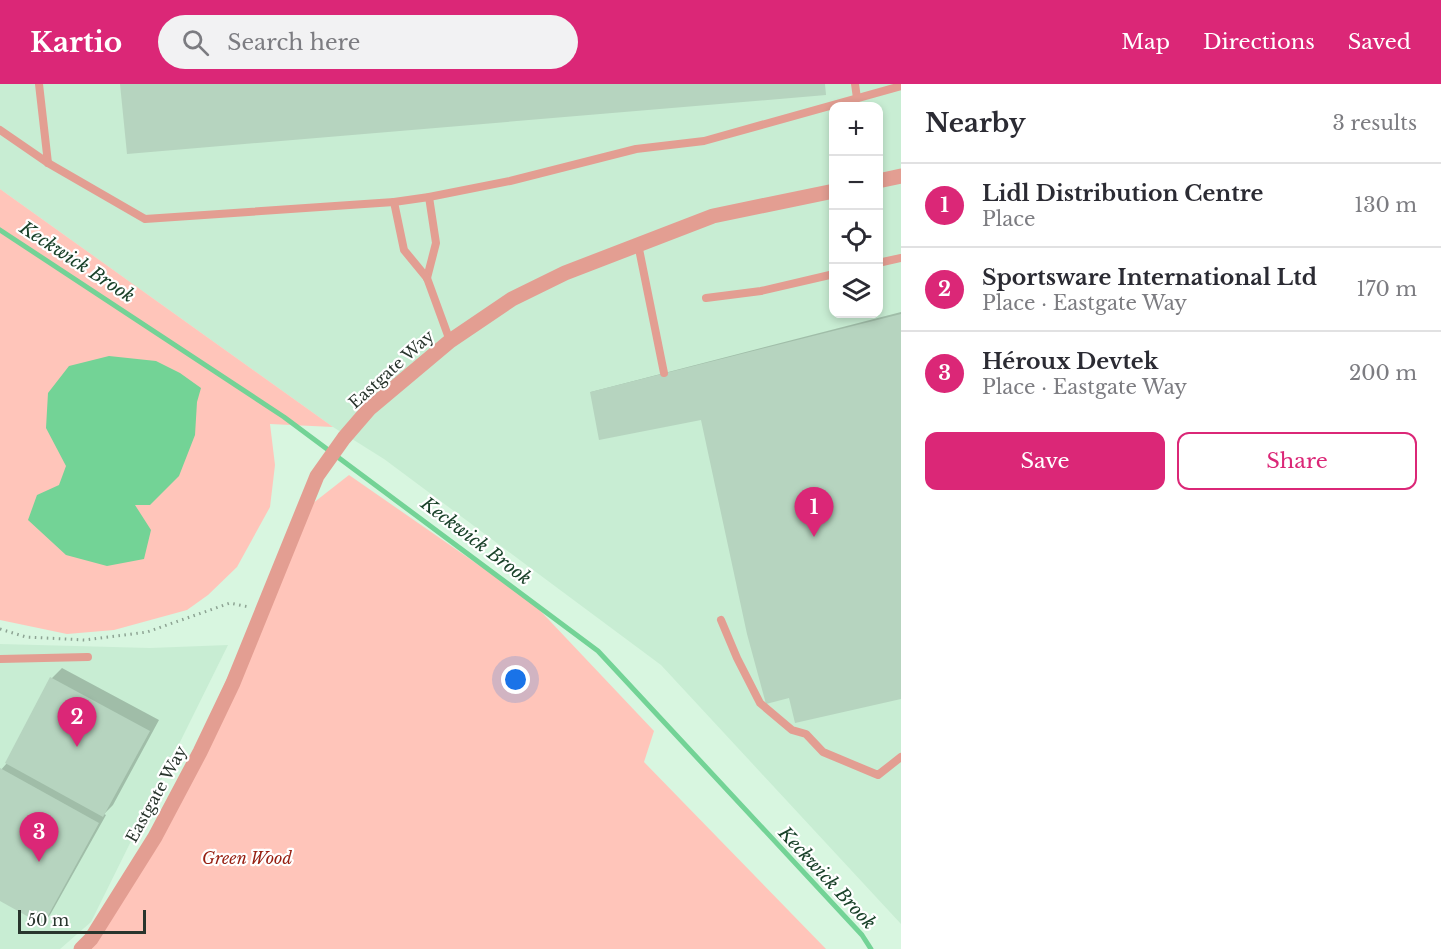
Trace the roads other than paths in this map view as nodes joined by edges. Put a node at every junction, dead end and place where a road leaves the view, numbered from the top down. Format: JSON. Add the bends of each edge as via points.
{"nodes":[{"id":1,"x":39,"y":84,"type":"edge"},
{"id":2,"x":855,"y":84,"type":"edge"},
{"id":3,"x":901,"y":86,"type":"edge"},
{"id":4,"x":857,"y":98,"type":"junction"},
{"id":5,"x":0,"y":130,"type":"edge"},
{"id":6,"x":48,"y":163,"type":"junction"},
{"id":7,"x":901,"y":176,"type":"edge"},
{"id":8,"x":883,"y":180,"type":"edge"},
{"id":9,"x":829,"y":192,"type":"edge"},
{"id":10,"x":429,"y":197,"type":"junction"},
{"id":11,"x":394,"y":202,"type":"junction"},
{"id":12,"x":638,"y":244,"type":"junction"},
{"id":13,"x":901,"y":258,"type":"edge"},
{"id":14,"x":883,"y":262,"type":"edge"},
{"id":15,"x":829,"y":275,"type":"edge"},
{"id":16,"x":427,"y":278,"type":"junction"},
{"id":17,"x":705,"y":298,"type":"dead end"},
{"id":18,"x":450,"y":341,"type":"junction"},
{"id":19,"x":664,"y":373,"type":"dead end"},
{"id":20,"x":722,"y":620,"type":"dead end"},
{"id":21,"x":88,"y":657,"type":"dead end"},
{"id":22,"x":0,"y":659,"type":"edge"},
{"id":23,"x":901,"y":757,"type":"edge"},
{"id":24,"x":81,"y":949,"type":"edge"}],
"edges":[{"from":1,"to":6,"type":"lane"},
{"from":2,"to":4,"type":"lane"},
{"from":3,"to":4,"type":"lane"},
{"from":4,"to":10,"type":"lane","via":[[704,141],[636,149]]},
{"from":5,"to":6,"type":"lane"},
{"from":6,"to":11,"type":"lane","via":[[145,219]]},
{"from":7,"to":8,"type":"street"},
{"from":9,"to":12,"type":"street","name":"Eastgate Way","via":[[713,216]]},
{"from":10,"to":11,"type":"lane"},
{"from":10,"to":16,"type":"lane","via":[[436,243]]},
{"from":11,"to":16,"type":"lane","via":[[404,250]]},
{"from":12,"to":18,"type":"street","name":"Eastgate Way","via":[[512,299]]},
{"from":12,"to":19,"type":"lane"},
{"from":13,"to":14,"type":"lane"},
{"from":15,"to":17,"type":"lane","via":[[761,291]]},
{"from":16,"to":18,"type":"lane"},
{"from":18,"to":24,"type":"street","name":"Eastgate Way","via":[[369,409],[317,476],[233,683],[155,837]]},
{"from":20,"to":23,"type":"lane","via":[[752,689],[773,716],[792,730],[806,734],[823,752],[878,775]]},
{"from":21,"to":22,"type":"lane"}]}
